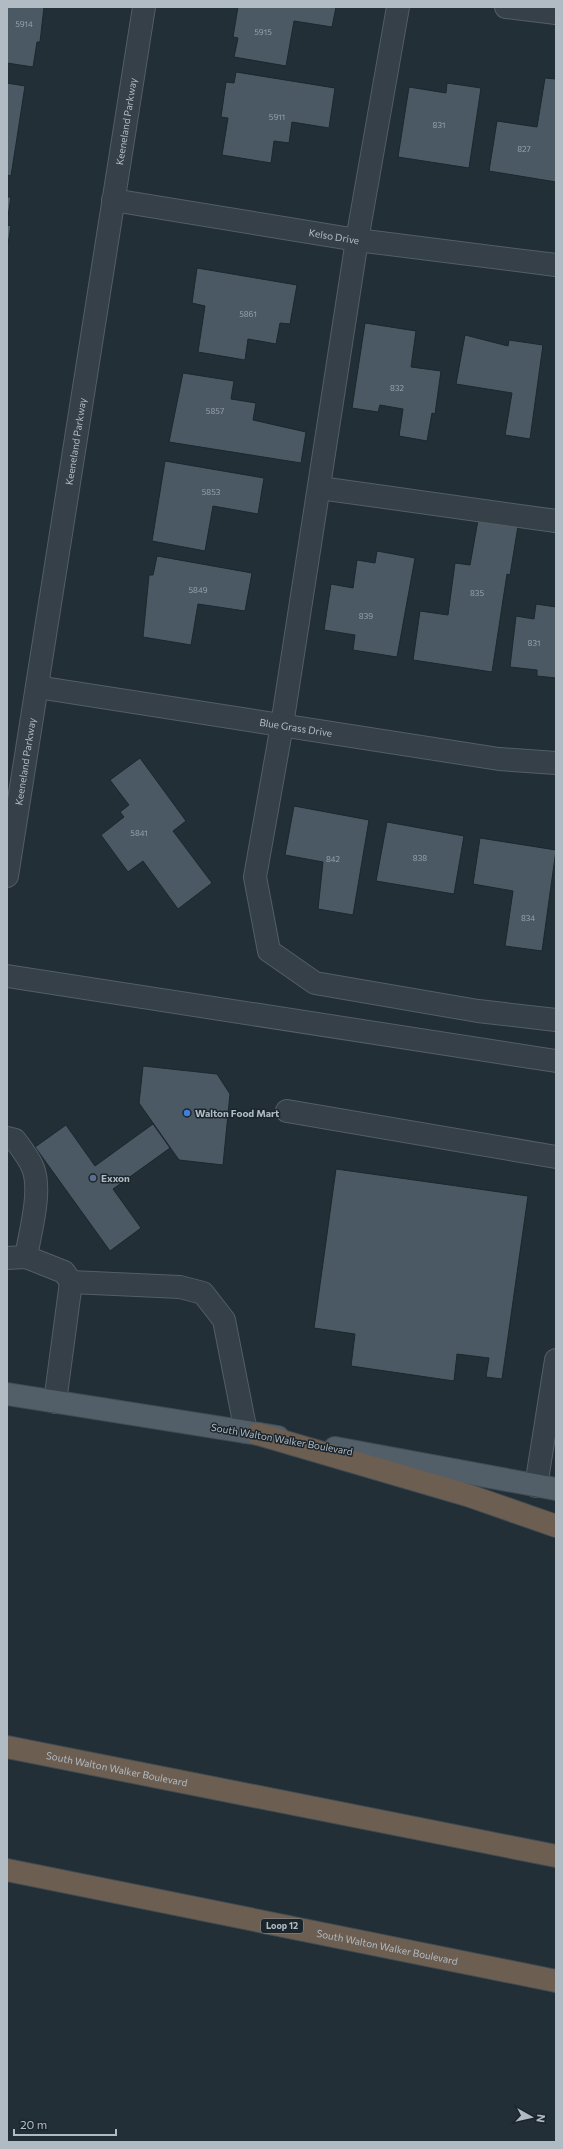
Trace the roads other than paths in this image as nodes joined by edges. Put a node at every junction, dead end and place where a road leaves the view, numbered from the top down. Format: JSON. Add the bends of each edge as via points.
{"nodes":[{"id":1,"x":144,"y":7,"type":"edge"},
{"id":2,"x":398,"y":7,"type":"edge"},
{"id":3,"x":506,"y":7,"type":"edge"},
{"id":4,"x":556,"y":13,"type":"edge"},
{"id":5,"x":113,"y":200,"type":"junction"},
{"id":6,"x":357,"y":240,"type":"junction"},
{"id":7,"x":556,"y":265,"type":"edge"},
{"id":8,"x":320,"y":488,"type":"junction"},
{"id":9,"x":556,"y":521,"type":"edge"},
{"id":10,"x":37,"y":687,"type":"junction"},
{"id":11,"x":282,"y":725,"type":"junction"},
{"id":12,"x":556,"y":763,"type":"edge"},
{"id":13,"x":7,"y":876,"type":"edge"},
{"id":14,"x":7,"y":976,"type":"edge"},
{"id":15,"x":556,"y":1020,"type":"edge"},
{"id":16,"x":556,"y":1061,"type":"edge"},
{"id":17,"x":286,"y":1112,"type":"dead end"},
{"id":18,"x":7,"y":1138,"type":"edge"},
{"id":19,"x":556,"y":1157,"type":"edge"},
{"id":20,"x":16,"y":1257,"type":"edge"},
{"id":21,"x":71,"y":1282,"type":"junction"},
{"id":22,"x":556,"y":1360,"type":"edge"},
{"id":23,"x":7,"y":1394,"type":"edge"},
{"id":24,"x":55,"y":1402,"type":"junction"},
{"id":25,"x":252,"y":1433,"type":"junction"},
{"id":26,"x":546,"y":1487,"type":"edge"},
{"id":27,"x":556,"y":1526,"type":"edge"},
{"id":28,"x":7,"y":1747,"type":"edge"},
{"id":29,"x":556,"y":1856,"type":"edge"},
{"id":30,"x":7,"y":1870,"type":"edge"},
{"id":31,"x":556,"y":1981,"type":"edge"}],
"edges":[{"from":1,"to":5,"type":"street","name":"Keeneland Parkway"},
{"from":2,"to":6,"type":"street"},
{"from":3,"to":4,"type":"street"},
{"from":5,"to":6,"type":"street","name":"Kelso Drive"},
{"from":5,"to":10,"type":"street","name":"Keeneland Parkway"},
{"from":6,"to":7,"type":"street","name":"Kelso Drive"},
{"from":6,"to":8,"type":"street"},
{"from":8,"to":9,"type":"street"},
{"from":8,"to":11,"type":"street"},
{"from":10,"to":11,"type":"street","name":"Blue Grass Drive"},
{"from":10,"to":13,"type":"street","name":"Keeneland Parkway"},
{"from":11,"to":12,"type":"street","name":"Blue Grass Drive","via":[[499,759]]},
{"from":11,"to":15,"type":"street","via":[[255,877],[269,951],[315,983],[478,1011]]},
{"from":14,"to":16,"type":"street"},
{"from":17,"to":19,"type":"street"},
{"from":18,"to":20,"type":"street","via":[[15,1140],[24,1152],[33,1170],[36,1193]]},
{"from":20,"to":21,"type":"street","via":[[64,1272]]},
{"from":21,"to":24,"type":"street"},
{"from":21,"to":25,"type":"street","via":[[180,1287],[203,1293],[224,1320]]},
{"from":22,"to":26,"type":"street"},
{"from":23,"to":24,"type":"main road","name":"South Walton Walker Boulevard"},
{"from":24,"to":25,"type":"main road","name":"South Walton Walker Boulevard"},
{"from":25,"to":26,"type":"main road","name":"South Walton Walker Boulevard"},
{"from":25,"to":27,"type":"highway","via":[[470,1496]]},
{"from":28,"to":29,"type":"highway","name":"South Walton Walker Boulevard"},
{"from":30,"to":31,"type":"highway","name":"South Walton Walker Boulevard","number":"Loop 12"}]}
